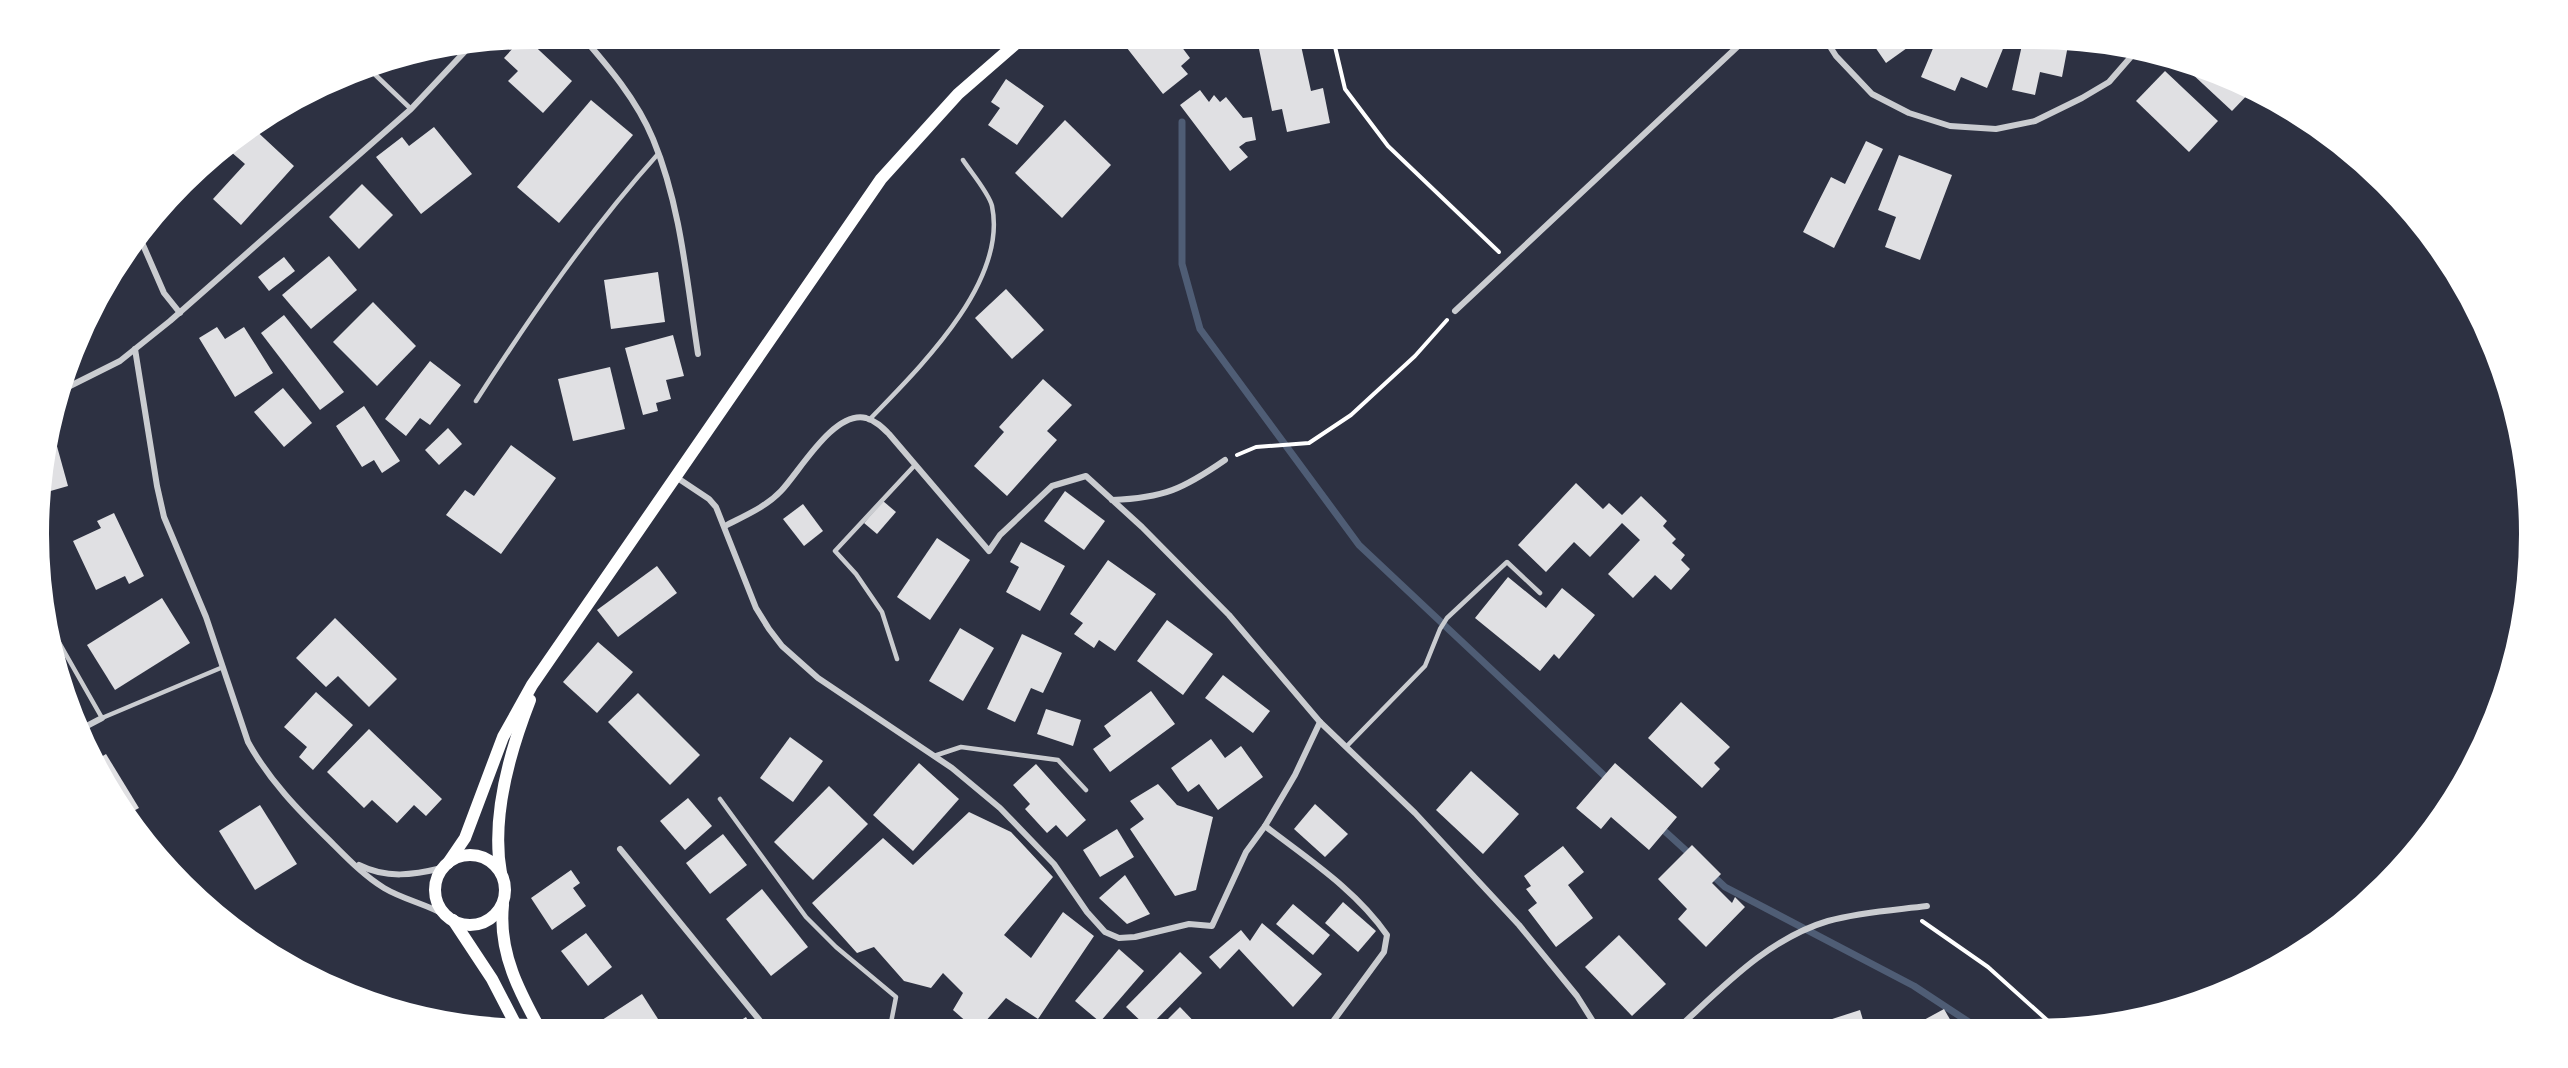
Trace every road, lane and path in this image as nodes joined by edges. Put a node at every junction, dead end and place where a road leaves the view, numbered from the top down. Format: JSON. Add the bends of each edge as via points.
{"nodes":[{"id":1,"x":590,"y":45,"type":"edge"},
{"id":2,"x":1015,"y":45,"type":"edge"},
{"id":3,"x":1335,"y":45,"type":"edge"},
{"id":4,"x":1739,"y":45,"type":"edge"},
{"id":5,"x":1829,"y":45,"type":"edge"},
{"id":6,"x":467,"y":50,"type":"edge"},
{"id":7,"x":2133,"y":55,"type":"edge"},
{"id":8,"x":373,"y":73,"type":"edge"},
{"id":9,"x":411,"y":109,"type":"junction"},
{"id":10,"x":658,"y":154,"type":"junction"},
{"id":11,"x":963,"y":160,"type":"dead end"},
{"id":12,"x":142,"y":242,"type":"edge"},
{"id":13,"x":1509,"y":261,"type":"junction"},
{"id":14,"x":1455,"y":310,"type":"joint"},
{"id":15,"x":180,"y":313,"type":"junction"},
{"id":16,"x":135,"y":349,"type":"junction"},
{"id":17,"x":698,"y":354,"type":"dead end"},
{"id":18,"x":68,"y":387,"type":"edge"},
{"id":19,"x":476,"y":401,"type":"dead end"},
{"id":20,"x":869,"y":420,"type":"junction"},
{"id":21,"x":1225,"y":460,"type":"joint"},
{"id":22,"x":915,"y":465,"type":"junction"},
{"id":23,"x":675,"y":476,"type":"junction"},
{"id":24,"x":1112,"y":500,"type":"junction"},
{"id":25,"x":726,"y":526,"type":"junction"},
{"id":26,"x":1540,"y":593,"type":"dead end"},
{"id":27,"x":56,"y":637,"type":"edge"},
{"id":28,"x":897,"y":659,"type":"dead end"},
{"id":29,"x":544,"y":665,"type":"junction"},
{"id":30,"x":223,"y":668,"type":"junction"},
{"id":31,"x":102,"y":718,"type":"junction"},
{"id":32,"x":1320,"y":722,"type":"junction"},
{"id":33,"x":85,"y":727,"type":"edge"},
{"id":34,"x":1346,"y":747,"type":"junction"},
{"id":35,"x":934,"y":756,"type":"junction"},
{"id":36,"x":1086,"y":790,"type":"dead end"},
{"id":37,"x":720,"y":799,"type":"dead end"},
{"id":38,"x":1265,"y":826,"type":"junction"},
{"id":39,"x":620,"y":849,"type":"dead end"},
{"id":40,"x":341,"y":853,"type":"junction"},
{"id":41,"x":445,"y":866,"type":"junction"},
{"id":42,"x":501,"y":874,"type":"junction"},
{"id":43,"x":503,"y":902,"type":"junction"},
{"id":44,"x":1928,"y":906,"type":"dead end"},
{"id":45,"x":1904,"y":908,"type":"junction"},
{"id":46,"x":450,"y":918,"type":"junction"},
{"id":47,"x":515,"y":1022,"type":"edge"},
{"id":48,"x":536,"y":1023,"type":"edge"},
{"id":49,"x":762,"y":1023,"type":"edge"},
{"id":50,"x":891,"y":1023,"type":"edge"},
{"id":51,"x":1332,"y":1023,"type":"edge"},
{"id":52,"x":1594,"y":1023,"type":"edge"},
{"id":53,"x":1684,"y":1023,"type":"edge"},
{"id":54,"x":2050,"y":1023,"type":"edge"}],
"edges":[{"from":1,"to":10,"type":"street","via":[[633,102]]},
{"from":2,"to":23,"type":"main road","via":[[946,106],[881,179]]},
{"from":3,"to":13,"type":"path","via":[[1345,89],[1388,146]]},
{"from":4,"to":13,"type":"street"},
{"from":5,"to":7,"type":"street","via":[[1872,94],[1909,113],[1950,126],[1996,129],[2035,121],[2082,98],[2109,82]]},
{"from":6,"to":9,"type":"street"},
{"from":8,"to":9,"type":"lane"},
{"from":9,"to":15,"type":"street"},
{"from":10,"to":17,"type":"street","via":[[671,193]]},
{"from":10,"to":19,"type":"lane","via":[[577,250]]},
{"from":11,"to":20,"type":"lane","via":[[992,203],[995,231],[988,260],[973,294],[931,353]]},
{"from":12,"to":15,"type":"street","via":[[164,293]]},
{"from":13,"to":14,"type":"street"},
{"from":14,"to":21,"type":"path","via":[[1415,356],[1351,415],[1309,443],[1256,447]]},
{"from":15,"to":16,"type":"street"},
{"from":16,"to":18,"type":"street"},
{"from":16,"to":30,"type":"street","via":[[160,501]]},
{"from":20,"to":22,"type":"street","via":[[889,434]]},
{"from":20,"to":25,"type":"street","via":[[853,418],[839,425],[779,493]]},
{"from":21,"to":24,"type":"street","via":[[1171,493]]},
{"from":22,"to":24,"type":"street","via":[[989,551],[1008,527],[1052,486],[1086,476]]},
{"from":22,"to":28,"type":"lane","via":[[835,551],[882,612]]},
{"from":23,"to":25,"type":"street","via":[[709,499]]},
{"from":23,"to":29,"type":"main road"},
{"from":24,"to":32,"type":"street","via":[[1229,615]]},
{"from":25,"to":35,"type":"street","via":[[756,608],[782,645],[818,678]]},
{"from":26,"to":34,"type":"lane","via":[[1507,562],[1447,618],[1425,666]]},
{"from":27,"to":31,"type":"lane"},
{"from":29,"to":41,"type":"main road","via":[[514,715],[465,838]]},
{"from":29,"to":42,"type":"main road","via":[[507,775],[497,854]]},
{"from":30,"to":31,"type":"lane"},
{"from":30,"to":40,"type":"street","via":[[258,761],[296,808]]},
{"from":31,"to":33,"type":"street"},
{"from":32,"to":34,"type":"street"},
{"from":32,"to":38,"type":"street"},
{"from":34,"to":52,"type":"street","via":[[1415,813],[1519,925]]},
{"from":35,"to":36,"type":"lane","via":[[961,747],[1058,760]]},
{"from":35,"to":38,"type":"street","via":[[1000,808],[1054,864],[1105,932],[1119,938],[1189,924],[1212,926],[1246,852]]},
{"from":37,"to":50,"type":"lane","via":[[806,917],[896,997]]},
{"from":38,"to":51,"type":"street","via":[[1336,880],[1375,917],[1387,935],[1384,952]]},
{"from":39,"to":49,"type":"street"},
{"from":40,"to":41,"type":"street","via":[[365,868],[387,875],[416,874]]},
{"from":40,"to":46,"type":"street","via":[[383,888]]},
{"from":41,"to":42,"type":"main road","via":[[456,857],[474,855],[485,858]]},
{"from":41,"to":46,"type":"main road","via":[[436,880],[435,894],[438,905]]},
{"from":42,"to":43,"type":"main road"},
{"from":43,"to":46,"type":"main road","via":[[496,913],[472,925]]},
{"from":43,"to":48,"type":"main road","via":[[505,952]]},
{"from":44,"to":45,"type":"street"},
{"from":45,"to":53,"type":"street","via":[[1826,921],[1782,942],[1746,966]]},
{"from":45,"to":54,"type":"path","via":[[1988,968]]},
{"from":46,"to":47,"type":"main road","via":[[492,979]]}]}
